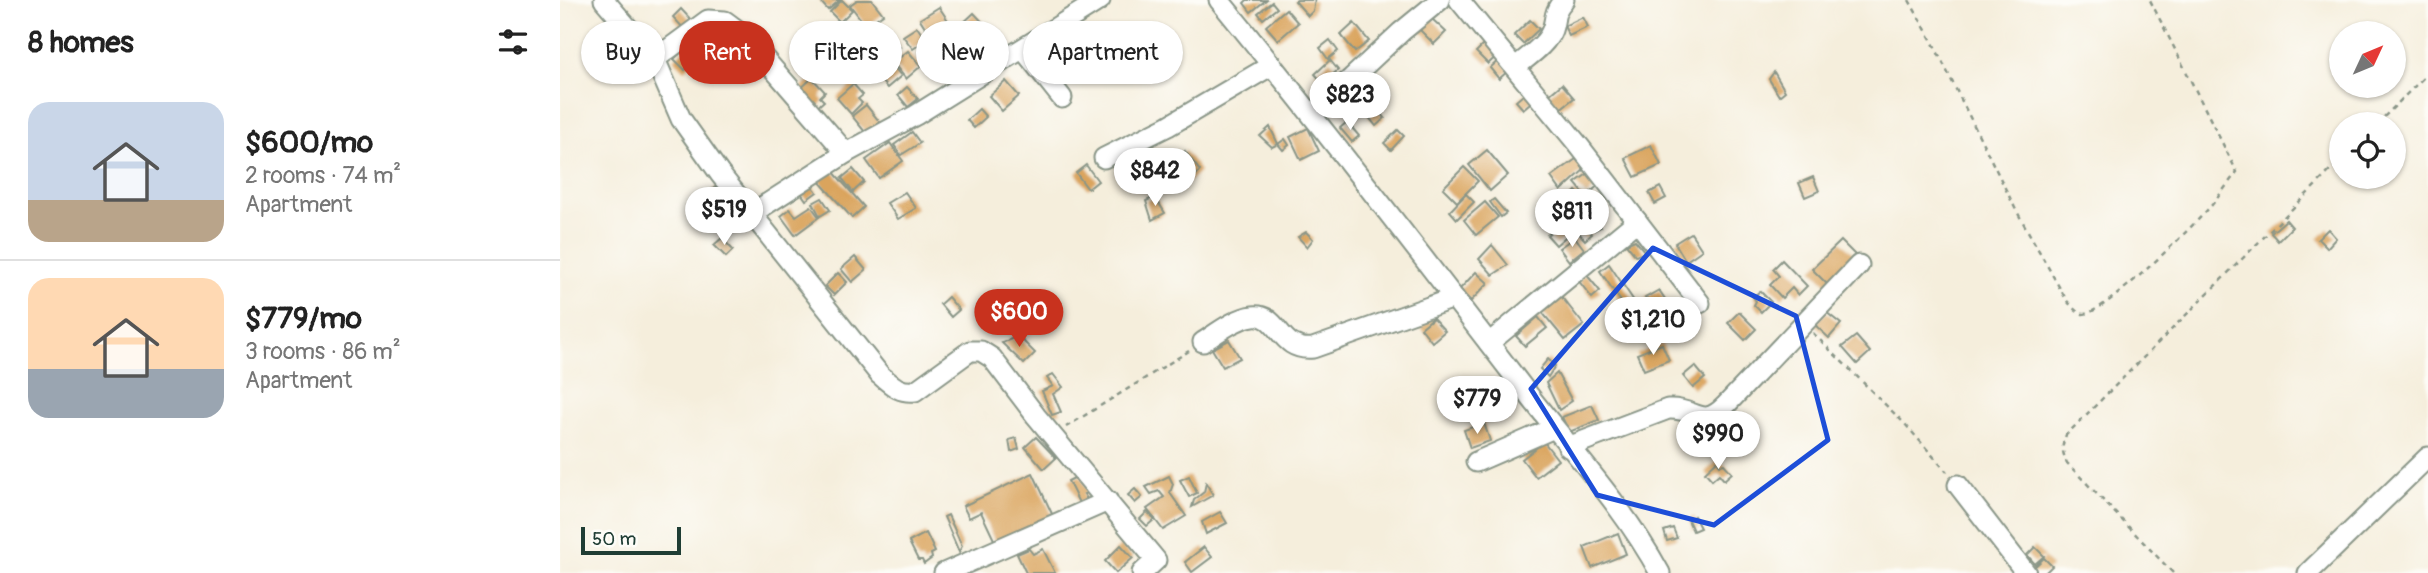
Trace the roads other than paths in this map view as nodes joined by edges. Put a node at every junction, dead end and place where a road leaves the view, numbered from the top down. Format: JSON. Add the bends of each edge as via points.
{"nodes":[{"id":1,"x":604,"y":0,"type":"edge"},
{"id":2,"x":1100,"y":0,"type":"edge"},
{"id":3,"x":1219,"y":0,"type":"edge"},
{"id":4,"x":1440,"y":0,"type":"edge"},
{"id":5,"x":1460,"y":0,"type":"edge"},
{"id":6,"x":1564,"y":0,"type":"edge"},
{"id":7,"x":622,"y":21,"type":"edge"},
{"id":8,"x":1067,"y":21,"type":"edge"},
{"id":9,"x":1023,"y":49,"type":"edge"},
{"id":10,"x":665,"y":51,"type":"edge"},
{"id":11,"x":1272,"y":65,"type":"junction"},
{"id":12,"x":1516,"y":67,"type":"junction"},
{"id":13,"x":665,"y":83,"type":"edge"},
{"id":14,"x":1051,"y":84,"type":"edge"},
{"id":15,"x":1062,"y":98,"type":"dead end"},
{"id":16,"x":1312,"y":115,"type":"junction"},
{"id":17,"x":846,"y":153,"type":"junction"},
{"id":18,"x":1104,"y":158,"type":"dead end"},
{"id":19,"x":751,"y":214,"type":"junction"},
{"id":20,"x":1637,"y":221,"type":"junction"},
{"id":21,"x":1859,"y":265,"type":"dead end"},
{"id":22,"x":1454,"y":298,"type":"junction"},
{"id":23,"x":1700,"y":303,"type":"dead end"},
{"id":24,"x":1203,"y":342,"type":"road end"},
{"id":25,"x":1489,"y":343,"type":"junction"},
{"id":26,"x":1554,"y":428,"type":"junction"},
{"id":27,"x":1568,"y":447,"type":"junction"},
{"id":28,"x":2428,"y":457,"type":"edge"},
{"id":29,"x":1476,"y":462,"type":"dead end"},
{"id":30,"x":1958,"y":485,"type":"road end"},
{"id":31,"x":1108,"y":501,"type":"junction"},
{"id":32,"x":1155,"y":569,"type":"edge"},
{"id":33,"x":944,"y":573,"type":"edge"},
{"id":34,"x":1660,"y":573,"type":"edge"},
{"id":35,"x":2026,"y":573,"type":"edge"},
{"id":36,"x":2308,"y":573,"type":"edge"}],
"edges":[{"from":1,"to":7,"type":"street"},
{"from":2,"to":8,"type":"street"},
{"from":3,"to":11,"type":"street"},
{"from":4,"to":16,"type":"street"},
{"from":5,"to":12,"type":"street"},
{"from":6,"to":12,"type":"street","via":[[1553,15],[1548,37]]},
{"from":9,"to":17,"type":"street"},
{"from":10,"to":17,"type":"street","via":[[708,20],[735,27]]},
{"from":11,"to":16,"type":"street"},
{"from":11,"to":18,"type":"street"},
{"from":12,"to":20,"type":"street"},
{"from":13,"to":19,"type":"street","via":[[681,119]]},
{"from":14,"to":15,"type":"street"},
{"from":16,"to":22,"type":"street"},
{"from":17,"to":19,"type":"street"},
{"from":19,"to":31,"type":"street","via":[[834,320],[896,389],[915,391],[960,357],[981,351],[992,358]]},
{"from":20,"to":23,"type":"street"},
{"from":20,"to":25,"type":"street"},
{"from":21,"to":27,"type":"street","via":[[1711,417],[1668,409]]},
{"from":22,"to":24,"type":"street","via":[[1302,350],[1287,342],[1264,317],[1254,316]]},
{"from":22,"to":25,"type":"street"},
{"from":25,"to":26,"type":"street"},
{"from":26,"to":27,"type":"street"},
{"from":26,"to":29,"type":"street"},
{"from":27,"to":34,"type":"street","via":[[1636,533]]},
{"from":28,"to":36,"type":"street"},
{"from":30,"to":35,"type":"street"},
{"from":31,"to":32,"type":"street"},
{"from":31,"to":33,"type":"street"}]}
